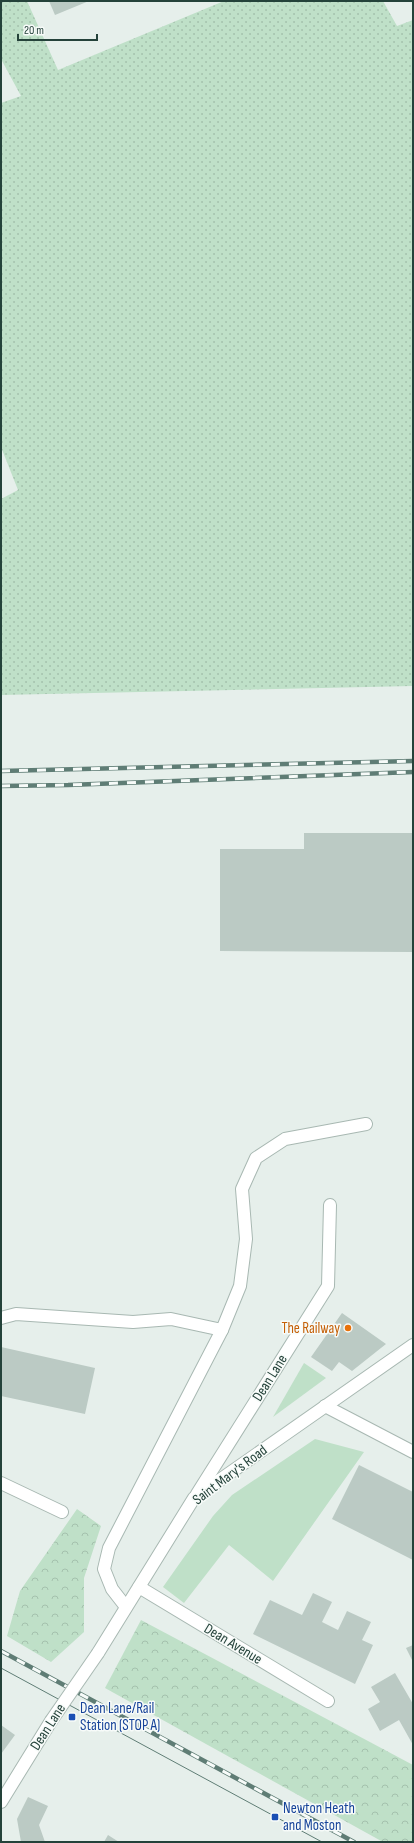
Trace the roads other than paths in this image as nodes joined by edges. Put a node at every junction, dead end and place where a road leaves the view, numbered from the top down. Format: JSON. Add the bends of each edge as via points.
{"nodes":[{"id":1,"x":366,"y":1124,"type":"dead end"},
{"id":2,"x":330,"y":1205,"type":"dead end"},
{"id":3,"x":1,"y":1318,"type":"edge"},
{"id":4,"x":222,"y":1330,"type":"junction"},
{"id":5,"x":413,"y":1345,"type":"edge"},
{"id":6,"x":325,"y":1406,"type":"junction"},
{"id":7,"x":413,"y":1452,"type":"edge"},
{"id":8,"x":1,"y":1482,"type":"edge"},
{"id":9,"x":194,"y":1498,"type":"junction"},
{"id":10,"x":62,"y":1512,"type":"dead end"},
{"id":11,"x":139,"y":1587,"type":"junction"},
{"id":12,"x":126,"y":1607,"type":"junction"},
{"id":13,"x":98,"y":1652,"type":"joint"},
{"id":14,"x":328,"y":1701,"type":"dead end"},
{"id":15,"x":1,"y":1802,"type":"edge"}],
"edges":[{"from":1,"to":4,"type":"street","via":[[285,1139],[256,1158],[242,1189],[246,1239],[240,1286]]},
{"from":2,"to":9,"type":"street","name":"Dean Lane","via":[[328,1286]]},
{"from":3,"to":4,"type":"street","via":[[16,1314],[134,1322],[171,1319]]},
{"from":4,"to":12,"type":"street","via":[[109,1548],[104,1569],[112,1589]]},
{"from":5,"to":6,"type":"street","name":"Saint Mary's Road"},
{"from":6,"to":7,"type":"street"},
{"from":6,"to":9,"type":"street","name":"Saint Mary's Road"},
{"from":8,"to":10,"type":"street"},
{"from":9,"to":11,"type":"street","name":"Saint Mary's Road"},
{"from":11,"to":12,"type":"street","name":"Saint Mary's Road"},
{"from":11,"to":14,"type":"street","name":"Dean Avenue"},
{"from":12,"to":13,"type":"street","name":"Saint Mary's Road"},
{"from":13,"to":15,"type":"street","name":"Dean Lane","bridge":true}]}
